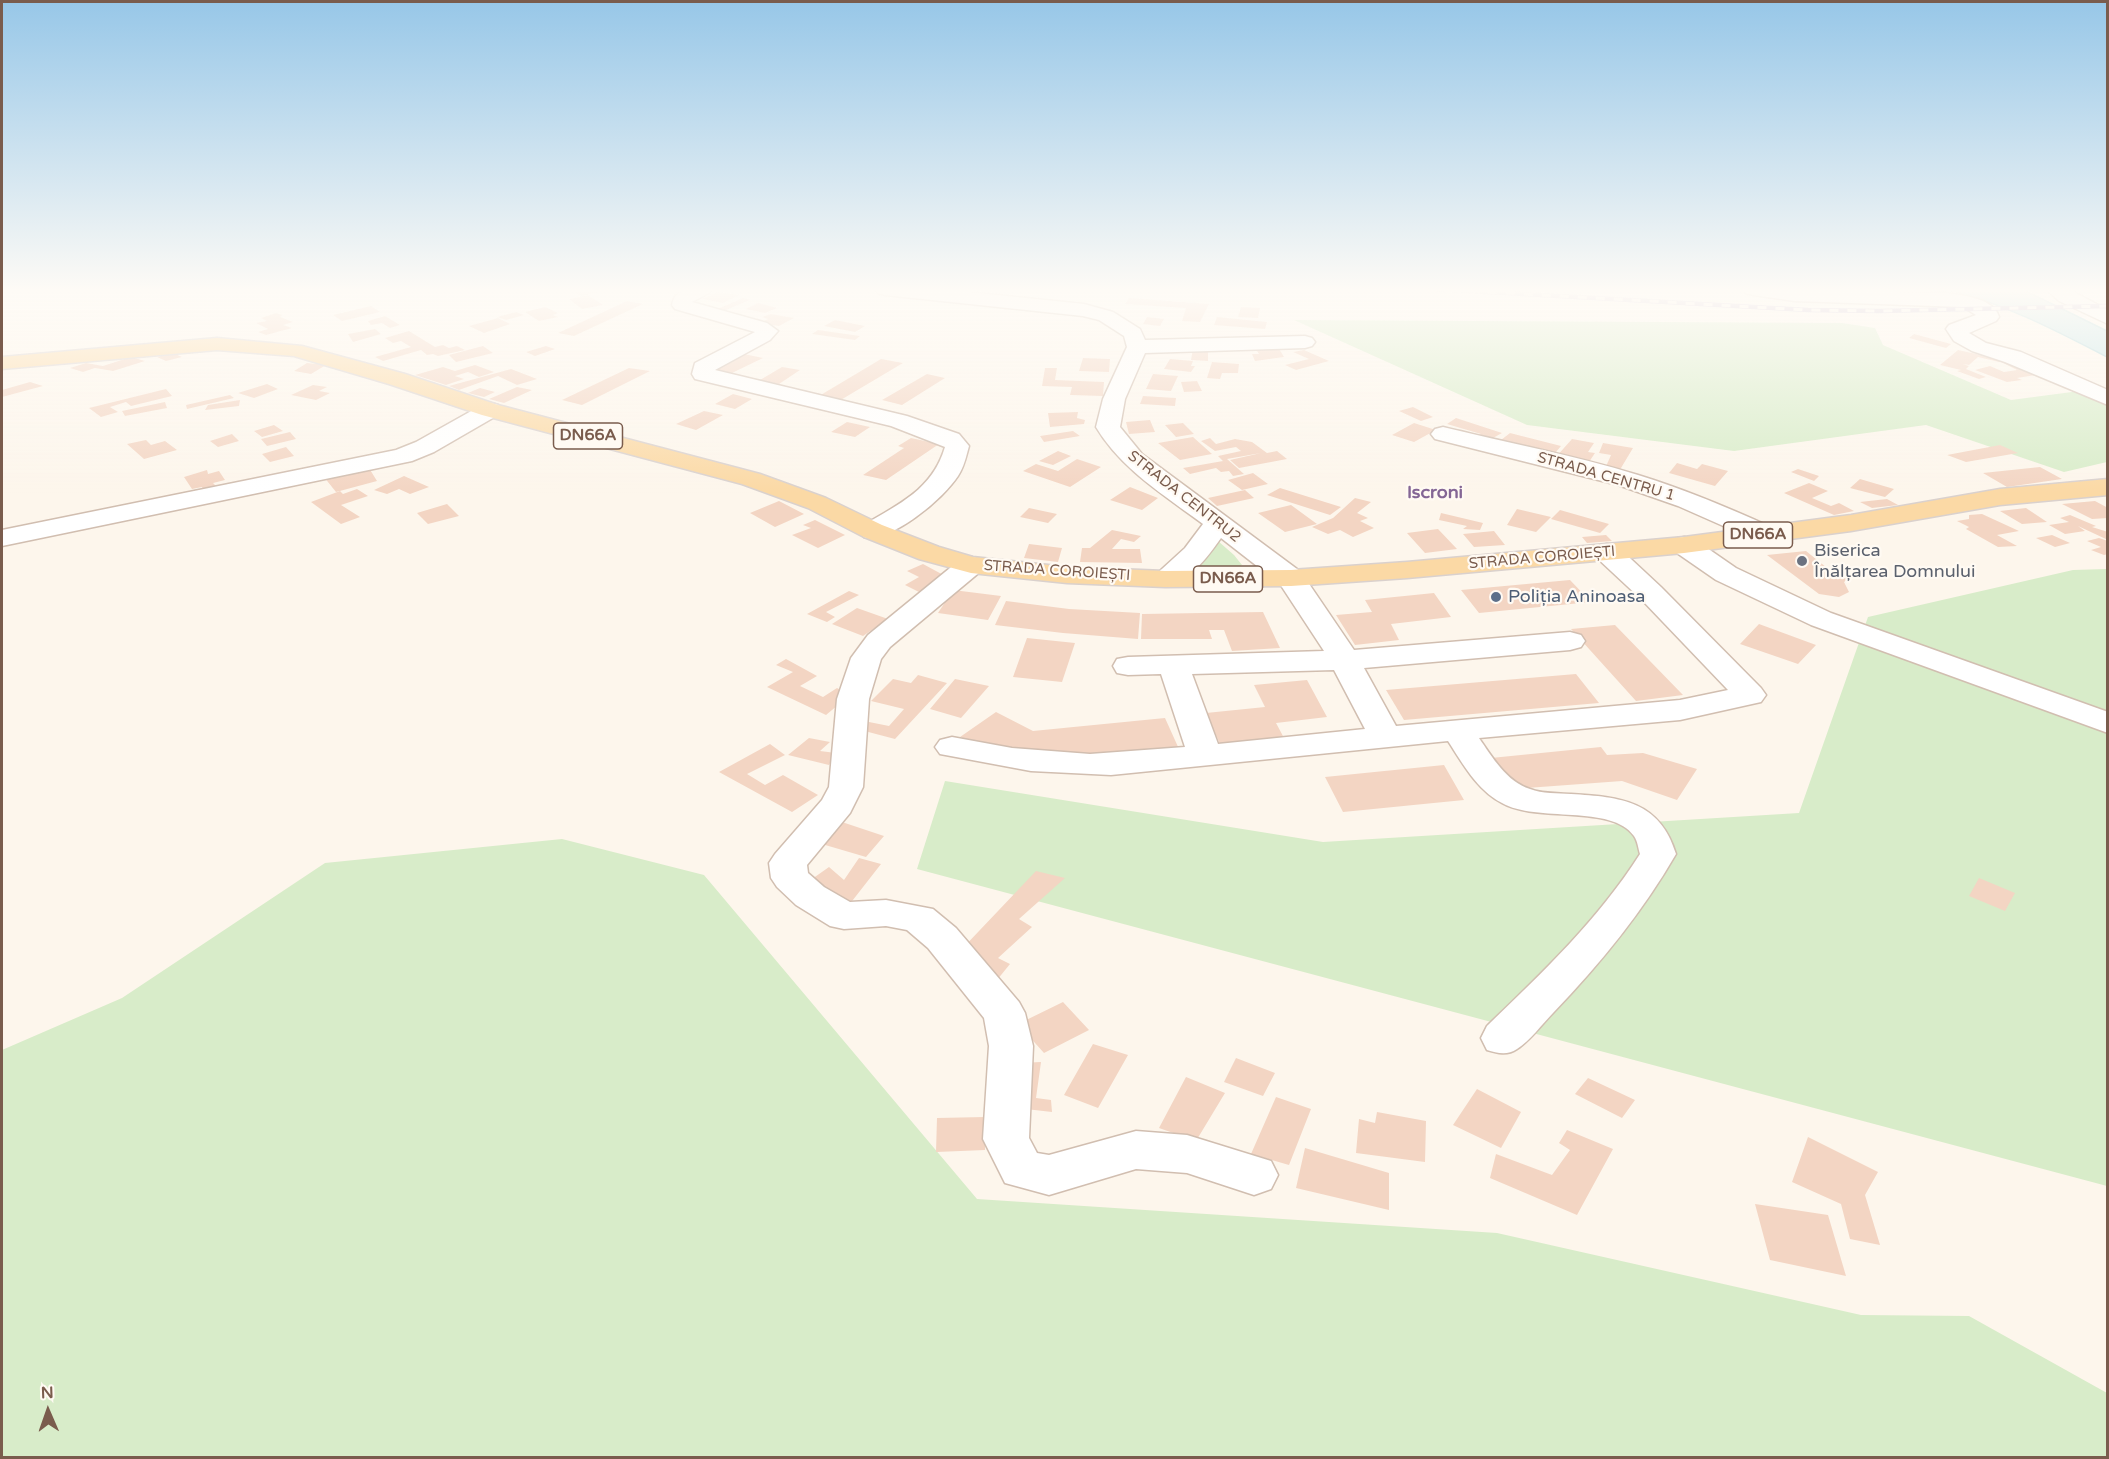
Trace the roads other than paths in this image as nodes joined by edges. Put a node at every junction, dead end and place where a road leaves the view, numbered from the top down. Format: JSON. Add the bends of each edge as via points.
{"nodes":[{"id":1,"x":67,"y":357,"type":"edge"},
{"id":2,"x":322,"y":357,"type":"edge"},
{"id":3,"x":723,"y":357,"type":"edge"},
{"id":4,"x":1133,"y":357,"type":"edge"},
{"id":5,"x":2013,"y":357,"type":"edge"},
{"id":6,"x":2,"y":363,"type":"edge"},
{"id":7,"x":2108,"y":398,"type":"edge"},
{"id":8,"x":490,"y":410,"type":"junction"},
{"id":9,"x":1443,"y":434,"type":"dead end"},
{"id":10,"x":2108,"y":487,"type":"edge"},
{"id":11,"x":1217,"y":522,"type":"junction"},
{"id":12,"x":873,"y":531,"type":"junction"},
{"id":13,"x":1764,"y":534,"type":"junction"},
{"id":14,"x":2,"y":538,"type":"edge"},
{"id":15,"x":1684,"y":545,"type":"junction"},
{"id":16,"x":1607,"y":552,"type":"junction"},
{"id":17,"x":971,"y":564,"type":"junction"},
{"id":18,"x":1291,"y":578,"type":"junction"},
{"id":19,"x":1165,"y":579,"type":"junction"},
{"id":20,"x":1570,"y":640,"type":"dead end"},
{"id":21,"x":1345,"y":660,"type":"junction"},
{"id":22,"x":1173,"y":665,"type":"junction"},
{"id":23,"x":1128,"y":666,"type":"dead end"},
{"id":24,"x":2108,"y":723,"type":"edge"},
{"id":25,"x":1457,"y":730,"type":"junction"},
{"id":26,"x":1386,"y":737,"type":"junction"},
{"id":27,"x":951,"y":747,"type":"dead end"},
{"id":28,"x":1205,"y":755,"type":"junction"},
{"id":29,"x":1502,"y":1038,"type":"dead end"},
{"id":30,"x":1254,"y":1175,"type":"dead end"}],
"edges":[{"from":1,"to":6,"type":"main road","name":"STRADA COROIEȘTI","number":"DN66A"},
{"from":2,"to":8,"type":"main road","name":"STRADA COROIEȘTI","number":"DN66A"},
{"from":3,"to":12,"type":"street","via":[[703,368],[702,374],[899,421],[951,439],[957,447],[955,460],[939,487]]},
{"from":4,"to":11,"type":"street","name":"STRADA CENTRU2","via":[[1114,399],[1108,427],[1133,459]]},
{"from":5,"to":7,"type":"street"},
{"from":8,"to":12,"type":"main road","name":"STRADA COROIEȘTI","number":"DN66A","via":[[751,479],[817,503]]},
{"from":8,"to":14,"type":"street","via":[[403,456]]},
{"from":9,"to":13,"type":"street","name":"STRADA CENTRU 1","via":[[1645,486]]},
{"from":10,"to":13,"type":"main road","name":"STRADA COROIEȘTI","number":"DN66A","via":[[1990,498]]},
{"from":11,"to":18,"type":"street","name":"STRADA CENTRU2"},
{"from":11,"to":19,"type":"street","via":[[1189,560]]},
{"from":12,"to":17,"type":"main road","name":"STRADA COROIEȘTI","number":"DN66A","via":[[928,553]]},
{"from":13,"to":15,"type":"main road","name":"STRADA COROIEȘTI","number":"DN66A"},
{"from":15,"to":16,"type":"main road","name":"STRADA COROIEȘTI","number":"DN66A"},
{"from":15,"to":24,"type":"street","via":[[1726,574],[1821,619]]},
{"from":16,"to":18,"type":"main road","name":"STRADA COROIEȘTI","number":"DN66A"},
{"from":16,"to":25,"type":"street","via":[[1750,695],[1680,710]]},
{"from":17,"to":19,"type":"main road","name":"STRADA COROIEȘTI","number":"DN66A","via":[[1067,575]]},
{"from":17,"to":30,"type":"street","via":[[879,641],[866,658],[853,699],[846,787],[837,805],[788,863],[790,878],[810,896],[844,916],[886,913],[919,919],[942,938],[1004,1012],[1011,1046],[1006,1139],[1022,1169],[1050,1175],[1136,1150],[1187,1154]]},
{"from":18,"to":19,"type":"main road","name":"STRADA COROIEȘTI","number":"DN66A"},
{"from":18,"to":21,"type":"street","name":"STRADA CENTRU2"},
{"from":20,"to":21,"type":"street"},
{"from":21,"to":22,"type":"street"},
{"from":21,"to":26,"type":"street","name":"STRADA CENTRU2"},
{"from":22,"to":23,"type":"street"},
{"from":22,"to":28,"type":"street"},
{"from":25,"to":26,"type":"street"},
{"from":25,"to":29,"type":"street","via":[[1488,778],[1514,796],[1572,807],[1614,809],[1641,822],[1653,836],[1658,854],[1642,882],[1591,949]]},
{"from":26,"to":28,"type":"street"},
{"from":27,"to":28,"type":"street","via":[[1055,765],[1112,765]]}]}
